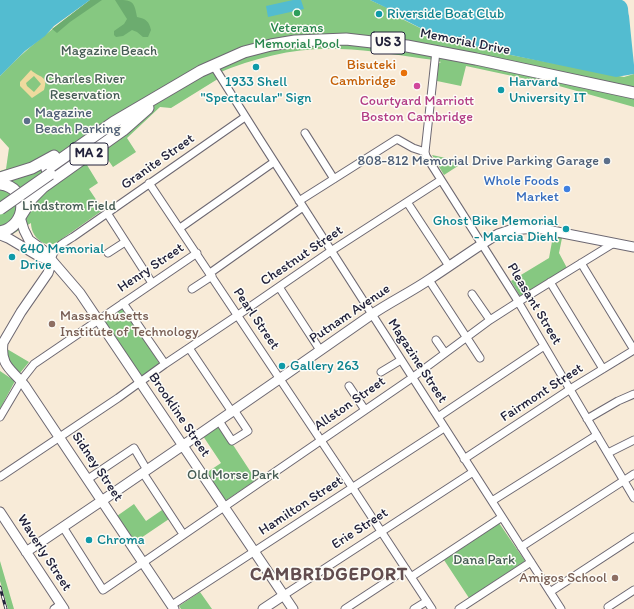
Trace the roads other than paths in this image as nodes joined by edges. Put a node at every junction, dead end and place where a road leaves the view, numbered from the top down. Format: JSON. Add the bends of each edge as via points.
{"nodes":[{"id":1,"x":436,"y":51,"type":"junction"},
{"id":2,"x":213,"y":65,"type":"junction"},
{"id":3,"x":634,"y":93,"type":"edge"},
{"id":4,"x":161,"y":95,"type":"junction"},
{"id":5,"x":245,"y":117,"type":"junction"},
{"id":6,"x":306,"y":133,"type":"dead end"},
{"id":7,"x":426,"y":152,"type":"junction"},
{"id":8,"x":274,"y":162,"type":"junction"},
{"id":9,"x":48,"y":171,"type":"junction"},
{"id":10,"x":0,"y":178,"type":"edge"},
{"id":11,"x":334,"y":179,"type":"junction"},
{"id":12,"x":441,"y":180,"type":"junction"},
{"id":13,"x":149,"y":183,"type":"junction"},
{"id":14,"x":0,"y":184,"type":"edge"},
{"id":15,"x":0,"y":202,"type":"edge"},
{"id":16,"x":407,"y":202,"type":"junction"},
{"id":17,"x":301,"y":204,"type":"junction"},
{"id":18,"x":0,"y":209,"type":"edge"},
{"id":19,"x":107,"y":213,"type":"junction"},
{"id":20,"x":20,"y":217,"type":"junction"},
{"id":21,"x":180,"y":228,"type":"junction"},
{"id":22,"x":0,"y":232,"type":"edge"},
{"id":23,"x":0,"y":235,"type":"edge"},
{"id":24,"x":125,"y":242,"type":"junction"},
{"id":25,"x":614,"y":243,"type":"junction"},
{"id":26,"x":482,"y":244,"type":"junction"},
{"id":27,"x":634,"y":248,"type":"edge"},
{"id":28,"x":331,"y":251,"type":"junction"},
{"id":29,"x":108,"y":253,"type":"dead end"},
{"id":30,"x":196,"y":253,"type":"junction"},
{"id":31,"x":51,"y":260,"type":"junction"},
{"id":32,"x":581,"y":263,"type":"junction"},
{"id":33,"x":449,"y":266,"type":"junction"},
{"id":34,"x":211,"y":274,"type":"junction"},
{"id":35,"x":429,"y":280,"type":"junction"},
{"id":36,"x":550,"y":282,"type":"junction"},
{"id":37,"x":152,"y":283,"type":"junction"},
{"id":38,"x":279,"y":287,"type":"junction"},
{"id":39,"x":192,"y":289,"type":"dead end"},
{"id":40,"x":472,"y":294,"type":"dead end"},
{"id":41,"x":518,"y":302,"type":"junction"},
{"id":42,"x":123,"y":303,"type":"junction"},
{"id":43,"x":372,"y":314,"type":"junction"},
{"id":44,"x":237,"y":316,"type":"junction"},
{"id":45,"x":98,"y":320,"type":"junction"},
{"id":46,"x":490,"y":320,"type":"junction"},
{"id":47,"x":466,"y":337,"type":"junction"},
{"id":48,"x":436,"y":340,"type":"dead end"},
{"id":49,"x":1,"y":346,"type":"edge"},
{"id":50,"x":544,"y":346,"type":"junction"},
{"id":51,"x":188,"y":348,"type":"junction"},
{"id":52,"x":320,"y":350,"type":"junction"},
{"id":53,"x":634,"y":350,"type":"edge"},
{"id":54,"x":445,"y":353,"type":"junction"},
{"id":55,"x":480,"y":358,"type":"dead end"},
{"id":56,"x":401,"y":360,"type":"junction"},
{"id":57,"x":165,"y":364,"type":"junction"},
{"id":58,"x":0,"y":366,"type":"edge"},
{"id":59,"x":603,"y":369,"type":"junction"},
{"id":60,"x":9,"y":371,"type":"junction"},
{"id":61,"x":381,"y":372,"type":"dead end"},
{"id":62,"x":413,"y":377,"type":"junction"},
{"id":63,"x":280,"y":378,"type":"junction"},
{"id":64,"x":21,"y":380,"type":"junction"},
{"id":65,"x":140,"y":383,"type":"junction"},
{"id":66,"x":349,"y":386,"type":"dead end"},
{"id":67,"x":570,"y":389,"type":"junction"},
{"id":68,"x":634,"y":394,"type":"edge"},
{"id":69,"x":365,"y":410,"type":"junction"},
{"id":70,"x":233,"y":411,"type":"junction"},
{"id":71,"x":0,"y":417,"type":"edge"},
{"id":72,"x":438,"y":417,"type":"junction"},
{"id":73,"x":587,"y":419,"type":"junction"},
{"id":74,"x":218,"y":421,"type":"junction"},
{"id":75,"x":444,"y":428,"type":"junction"},
{"id":76,"x":597,"y":435,"type":"junction"},
{"id":77,"x":60,"y":437,"type":"junction"},
{"id":78,"x":321,"y":440,"type":"junction"},
{"id":79,"x":634,"y":440,"type":"edge"},
{"id":80,"x":182,"y":445,"type":"junction"},
{"id":81,"x":608,"y":453,"type":"junction"},
{"id":82,"x":464,"y":459,"type":"junction"},
{"id":83,"x":145,"y":472,"type":"junction"},
{"id":84,"x":473,"y":472,"type":"junction"},
{"id":85,"x":634,"y":474,"type":"edge"},
{"id":86,"x":0,"y":478,"type":"edge"},
{"id":87,"x":88,"y":479,"type":"junction"},
{"id":88,"x":624,"y":480,"type":"junction"},
{"id":89,"x":353,"y":488,"type":"junction"},
{"id":90,"x":634,"y":498,"type":"edge"},
{"id":91,"x":102,"y":501,"type":"junction"},
{"id":92,"x":492,"y":501,"type":"junction"},
{"id":93,"x":224,"y":507,"type":"junction"},
{"id":94,"x":0,"y":512,"type":"edge"},
{"id":95,"x":502,"y":517,"type":"junction"},
{"id":96,"x":63,"y":527,"type":"junction"},
{"id":97,"x":381,"y":532,"type":"junction"},
{"id":98,"x":183,"y":534,"type":"junction"},
{"id":99,"x":634,"y":537,"type":"edge"},
{"id":100,"x":522,"y":547,"type":"junction"},
{"id":101,"x":26,"y":552,"type":"junction"},
{"id":102,"x":254,"y":552,"type":"junction"},
{"id":103,"x":143,"y":562,"type":"junction"},
{"id":104,"x":531,"y":562,"type":"junction"},
{"id":105,"x":406,"y":569,"type":"junction"},
{"id":106,"x":411,"y":577,"type":"junction"},
{"id":107,"x":634,"y":590,"type":"edge"},
{"id":108,"x":550,"y":592,"type":"junction"},
{"id":109,"x":284,"y":595,"type":"junction"},
{"id":110,"x":427,"y":601,"type":"junction"},
{"id":111,"x":60,"y":607,"type":"edge"},
{"id":112,"x":173,"y":607,"type":"edge"},
{"id":113,"x":608,"y":607,"type":"dead end"},
{"id":114,"x":559,"y":608,"type":"edge"},
{"id":115,"x":263,"y":609,"type":"edge"},
{"id":116,"x":293,"y":609,"type":"edge"},
{"id":117,"x":345,"y":609,"type":"edge"},
{"id":118,"x":414,"y":609,"type":"edge"},
{"id":119,"x":432,"y":609,"type":"edge"},
{"id":120,"x":459,"y":609,"type":"edge"}],
"edges":[{"from":1,"to":2,"type":"highway","name":"Memorial Drive","number":"US 3","via":[[362,40],[314,39],[260,48]]},
{"from":1,"to":3,"type":"highway","name":"Memorial Drive","number":"US 3"},
{"from":1,"to":7,"type":"street"},
{"from":2,"to":4,"type":"highway","name":"Memorial Drive","number":"US 3"},
{"from":2,"to":5,"type":"street","name":"Magazine Street"},
{"from":4,"to":9,"type":"highway","name":"Memorial Drive","number":"US 3"},
{"from":4,"to":10,"type":"highway","number":"MA 2","via":[[118,112],[43,163]]},
{"from":4,"to":20,"type":"highway","number":"MA 2","via":[[128,126],[43,187],[32,198]]},
{"from":5,"to":8,"type":"street","name":"Magazine Street"},
{"from":5,"to":13,"type":"street","name":"Granite Street"},
{"from":6,"to":11,"type":"street"},
{"from":7,"to":11,"type":"street","via":[[397,139]]},
{"from":7,"to":12,"type":"street","name":"Pleasant Street"},
{"from":8,"to":17,"type":"street","name":"Magazine Street"},
{"from":8,"to":21,"type":"street"},
{"from":9,"to":15,"type":"highway","name":"Memorial Drive","number":"US 3"},
{"from":9,"to":18,"type":"highway","name":"Memorial Drive","number":"US 3","bridge":true},
{"from":11,"to":17,"type":"street"},
{"from":12,"to":16,"type":"street","name":"Chestnut Street"},
{"from":12,"to":26,"type":"street","name":"Pleasant Street"},
{"from":13,"to":19,"type":"street","name":"Granite Street"},
{"from":13,"to":21,"type":"street","name":"Pearl Street"},
{"from":14,"to":20,"type":"highway","via":[[11,187],[19,194],[22,207]]},
{"from":16,"to":28,"type":"street","name":"Chestnut Street"},
{"from":16,"to":33,"type":"street"},
{"from":17,"to":28,"type":"street","name":"Magazine Street"},
{"from":17,"to":34,"type":"street"},
{"from":19,"to":24,"type":"street"},
{"from":19,"to":31,"type":"street","name":"Granite Street","via":[[58,246]]},
{"from":20,"to":22,"type":"highway","number":"MA 2","via":[[13,226]]},
{"from":20,"to":31,"type":"main road","name":"Brookline Street","via":[[29,240],[43,250]]},
{"from":21,"to":30,"type":"street","name":"Pearl Street"},
{"from":23,"to":31,"type":"main road","name":"Brookline Street","via":[[40,257]]},
{"from":24,"to":29,"type":"street"},
{"from":24,"to":37,"type":"street"},
{"from":25,"to":26,"type":"main road","name":"Putnam Avenue","via":[[537,228],[510,230]]},
{"from":25,"to":27,"type":"main road","name":"Putnam Avenue"},
{"from":25,"to":32,"type":"street","name":"Allston Street"},
{"from":26,"to":33,"type":"main road","name":"Putnam Avenue"},
{"from":26,"to":41,"type":"street","name":"Pleasant Street"},
{"from":28,"to":38,"type":"street","name":"Chestnut Street"},
{"from":28,"to":43,"type":"street","name":"Magazine Street"},
{"from":30,"to":34,"type":"street","name":"Pearl Street"},
{"from":30,"to":37,"type":"street","name":"Henry Street"},
{"from":31,"to":45,"type":"main road","name":"Brookline Street","via":[[76,288]]},
{"from":31,"to":49,"type":"main road","via":[[48,273]]},
{"from":32,"to":36,"type":"street","name":"Allston Street"},
{"from":32,"to":53,"type":"street"},
{"from":33,"to":35,"type":"main road","name":"Putnam Avenue"},
{"from":34,"to":39,"type":"street"},
{"from":34,"to":44,"type":"street","name":"Pearl Street"},
{"from":35,"to":43,"type":"main road","name":"Putnam Avenue"},
{"from":35,"to":47,"type":"street"},
{"from":36,"to":41,"type":"street","name":"Allston Street"},
{"from":36,"to":59,"type":"street"},
{"from":37,"to":42,"type":"street","name":"Henry Street"},
{"from":38,"to":44,"type":"street","name":"Chestnut Street"},
{"from":38,"to":52,"type":"street"},
{"from":40,"to":46,"type":"street"},
{"from":41,"to":46,"type":"street","name":"Allston Street"},
{"from":41,"to":50,"type":"street","name":"Pleasant Street"},
{"from":42,"to":45,"type":"street","name":"Henry Street"},
{"from":42,"to":57,"type":"street"},
{"from":43,"to":52,"type":"main road","name":"Putnam Avenue"},
{"from":43,"to":56,"type":"street","name":"Magazine Street"},
{"from":44,"to":51,"type":"street","name":"Chestnut Street"},
{"from":44,"to":63,"type":"street","name":"Pearl Street"},
{"from":45,"to":64,"type":"street","name":"Henry Street","via":[[36,362]]},
{"from":45,"to":65,"type":"main road","name":"Brookline Street"},
{"from":46,"to":47,"type":"street","name":"Allston Street"},
{"from":47,"to":54,"type":"street","name":"Allston Street"},
{"from":47,"to":55,"type":"street"},
{"from":48,"to":54,"type":"street"},
{"from":49,"to":60,"type":"main road","name":"Sidney Street","via":[[1,358]]},
{"from":50,"to":67,"type":"street","name":"Pleasant Street"},
{"from":50,"to":72,"type":"street"},
{"from":51,"to":57,"type":"street","name":"Chestnut Street"},
{"from":51,"to":70,"type":"street"},
{"from":52,"to":63,"type":"main road","name":"Putnam Avenue"},
{"from":53,"to":59,"type":"street","name":"Fairmont Street"},
{"from":54,"to":62,"type":"street","name":"Allston Street"},
{"from":56,"to":61,"type":"street"},
{"from":56,"to":62,"type":"street","name":"Magazine Street"},
{"from":57,"to":65,"type":"street","name":"Chestnut Street"},
{"from":58,"to":60,"type":"main road"},
{"from":59,"to":67,"type":"street","name":"Fairmont Street"},
{"from":60,"to":64,"type":"main road","name":"Sidney Street"},
{"from":62,"to":69,"type":"street","name":"Allston Street"},
{"from":62,"to":72,"type":"street","name":"Magazine Street"},
{"from":63,"to":70,"type":"main road","name":"Putnam Avenue"},
{"from":63,"to":78,"type":"street","name":"Pearl Street"},
{"from":64,"to":71,"type":"street","name":"Henry Street"},
{"from":64,"to":77,"type":"main road","name":"Sidney Street"},
{"from":65,"to":77,"type":"street","name":"Chestnut Street"},
{"from":65,"to":80,"type":"main road","name":"Brookline Street"},
{"from":66,"to":69,"type":"street"},
{"from":67,"to":73,"type":"street","name":"Pleasant Street"},
{"from":67,"to":82,"type":"street","name":"Fairmont Street"},
{"from":68,"to":73,"type":"street"},
{"from":69,"to":78,"type":"street","name":"Allston Street"},
{"from":70,"to":74,"type":"main road","name":"Putnam Avenue"},
{"from":70,"to":74,"type":"street","via":[[248,431],[232,441]]},
{"from":72,"to":75,"type":"street","name":"Magazine Street"},
{"from":73,"to":76,"type":"street","name":"Pleasant Street"},
{"from":74,"to":80,"type":"main road","name":"Putnam Avenue"},
{"from":75,"to":82,"type":"street","name":"Magazine Street"},
{"from":75,"to":89,"type":"street","name":"Hamilton Street"},
{"from":76,"to":81,"type":"street","name":"Pleasant Street"},
{"from":76,"to":92,"type":"street"},
{"from":77,"to":86,"type":"street","name":"Chestnut Street"},
{"from":77,"to":87,"type":"main road","name":"Sidney Street"},
{"from":78,"to":89,"type":"street","name":"Pearl Street"},
{"from":78,"to":93,"type":"street","name":"Allston Street"},
{"from":79,"to":81,"type":"street"},
{"from":80,"to":83,"type":"main road","name":"Putnam Avenue"},
{"from":80,"to":93,"type":"main road","name":"Brookline Street"},
{"from":81,"to":88,"type":"street","name":"Pleasant Street"},
{"from":82,"to":84,"type":"street","name":"Magazine Street"},
{"from":83,"to":87,"type":"street","via":[[134,448]]},
{"from":83,"to":91,"type":"main road","name":"Putnam Avenue"},
{"from":83,"to":98,"type":"street"},
{"from":84,"to":92,"type":"street","name":"Magazine Street"},
{"from":84,"to":97,"type":"street","name":"Erie Street"},
{"from":85,"to":88,"type":"street"},
{"from":87,"to":91,"type":"main road","name":"Sidney Street"},
{"from":88,"to":90,"type":"street","name":"Pleasant Street"},
{"from":88,"to":100,"type":"street"},
{"from":89,"to":97,"type":"street","name":"Pearl Street"},
{"from":89,"to":102,"type":"street","name":"Hamilton Street"},
{"from":91,"to":96,"type":"main road","name":"Putnam Avenue"},
{"from":91,"to":103,"type":"main road","name":"Sidney Street"},
{"from":92,"to":95,"type":"street","name":"Magazine Street"},
{"from":93,"to":98,"type":"street","name":"Allston Street"},
{"from":93,"to":102,"type":"main road","name":"Brookline Street"},
{"from":94,"to":101,"type":"main road","name":"Waverly Street"},
{"from":95,"to":100,"type":"street","name":"Magazine Street"},
{"from":95,"to":106,"type":"street"},
{"from":96,"to":101,"type":"main road","name":"Putnam Avenue"},
{"from":96,"to":103,"type":"street","name":"Allston Street","via":[[104,590]]},
{"from":97,"to":105,"type":"street","name":"Pearl Street"},
{"from":97,"to":109,"type":"street","name":"Erie Street"},
{"from":98,"to":103,"type":"street","name":"Allston Street"},
{"from":99,"to":108,"type":"street"},
{"from":100,"to":104,"type":"street","name":"Magazine Street"},
{"from":101,"to":111,"type":"main road","name":"Waverly Street"},
{"from":102,"to":109,"type":"main road","name":"Brookline Street"},
{"from":102,"to":112,"type":"street","name":"Hamilton Street"},
{"from":103,"to":112,"type":"main road","name":"Sidney Street"},
{"from":104,"to":108,"type":"street","name":"Magazine Street"},
{"from":104,"to":120,"type":"street"},
{"from":105,"to":106,"type":"street","name":"Pearl Street"},
{"from":105,"to":117,"type":"street"},
{"from":106,"to":110,"type":"street","name":"Pearl Street"},
{"from":107,"to":113,"type":"street"},
{"from":108,"to":114,"type":"street","name":"Magazine Street"},
{"from":109,"to":115,"type":"main road","name":"Erie Street"},
{"from":109,"to":116,"type":"main road","name":"Brookline Street"},
{"from":110,"to":118,"type":"street"},
{"from":110,"to":119,"type":"street","name":"Pearl Street"}]}
